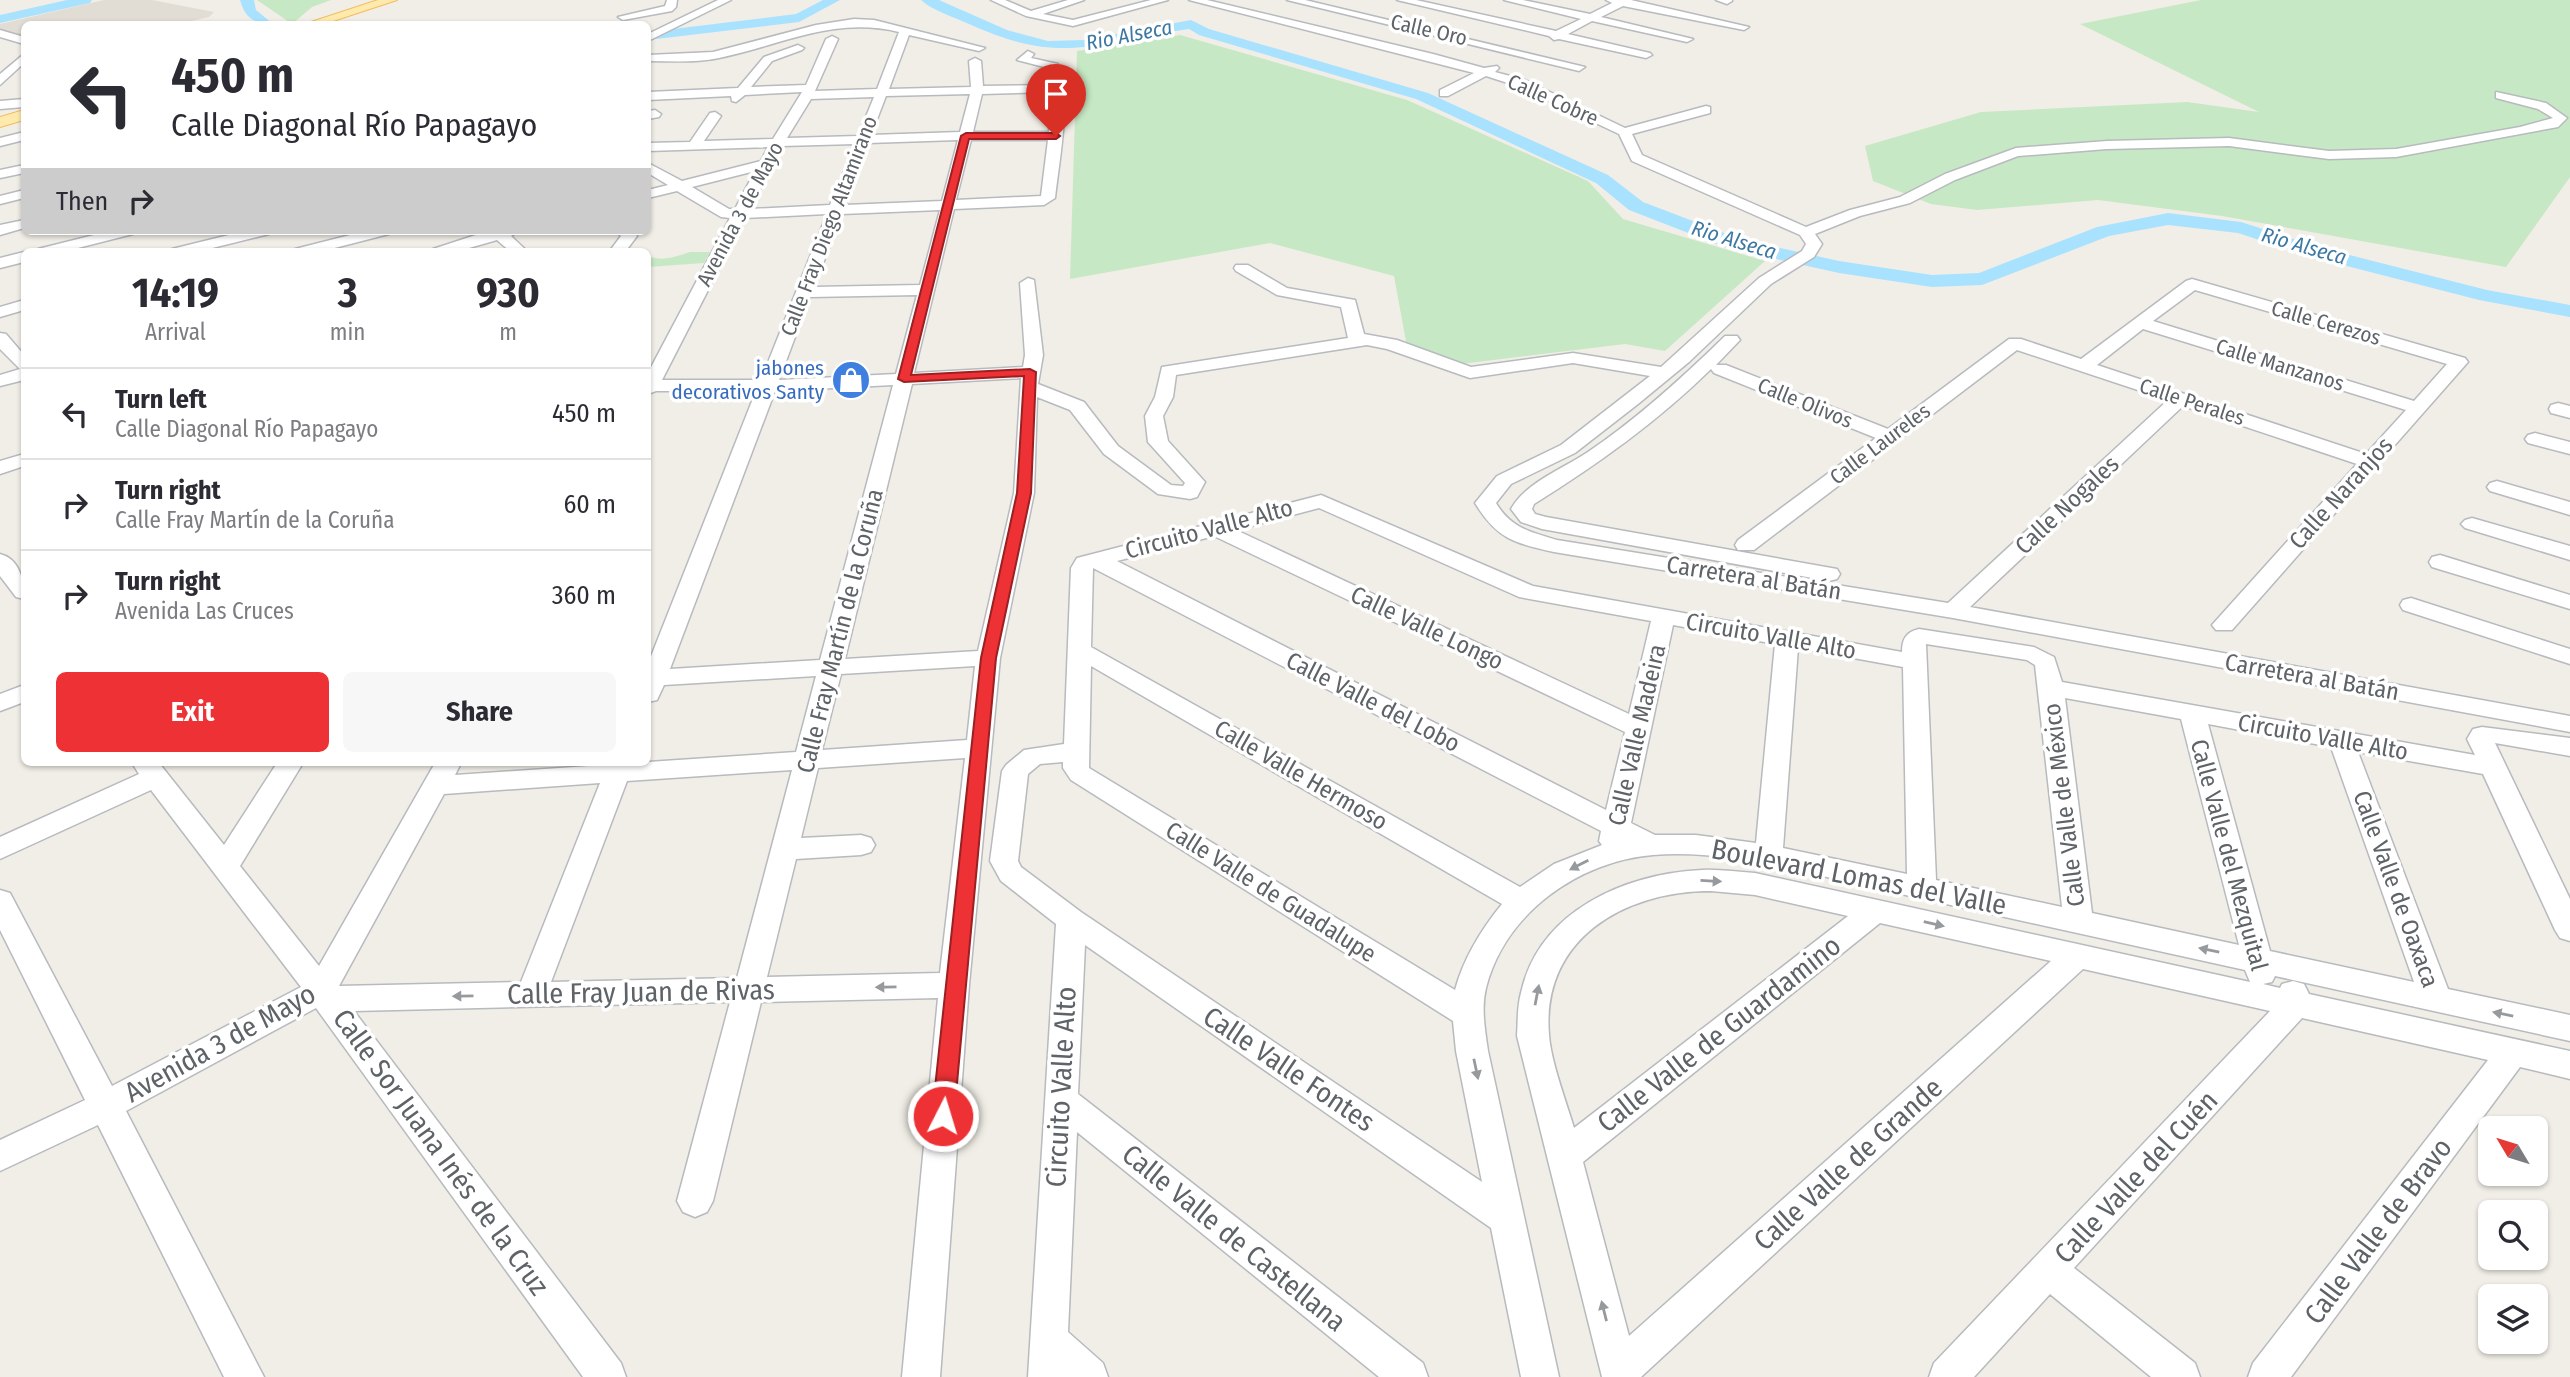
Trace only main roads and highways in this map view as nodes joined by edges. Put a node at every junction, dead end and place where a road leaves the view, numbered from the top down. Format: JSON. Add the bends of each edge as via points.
{"nodes":[{"id":1,"x":389,"y":0,"type":"edge"},
{"id":2,"x":408,"y":0,"type":"edge"},
{"id":3,"x":322,"y":21,"type":"edge"},
{"id":4,"x":340,"y":21,"type":"edge"},
{"id":5,"x":21,"y":114,"type":"edge"},
{"id":6,"x":21,"y":114,"type":"edge"},
{"id":7,"x":0,"y":122,"type":"edge"},
{"id":8,"x":0,"y":129,"type":"edge"}],
"edges":[{"from":1,"to":3,"type":"main road"},
{"from":2,"to":4,"type":"main road"},
{"from":5,"to":7,"type":"main road"},
{"from":6,"to":8,"type":"main road"}]}
